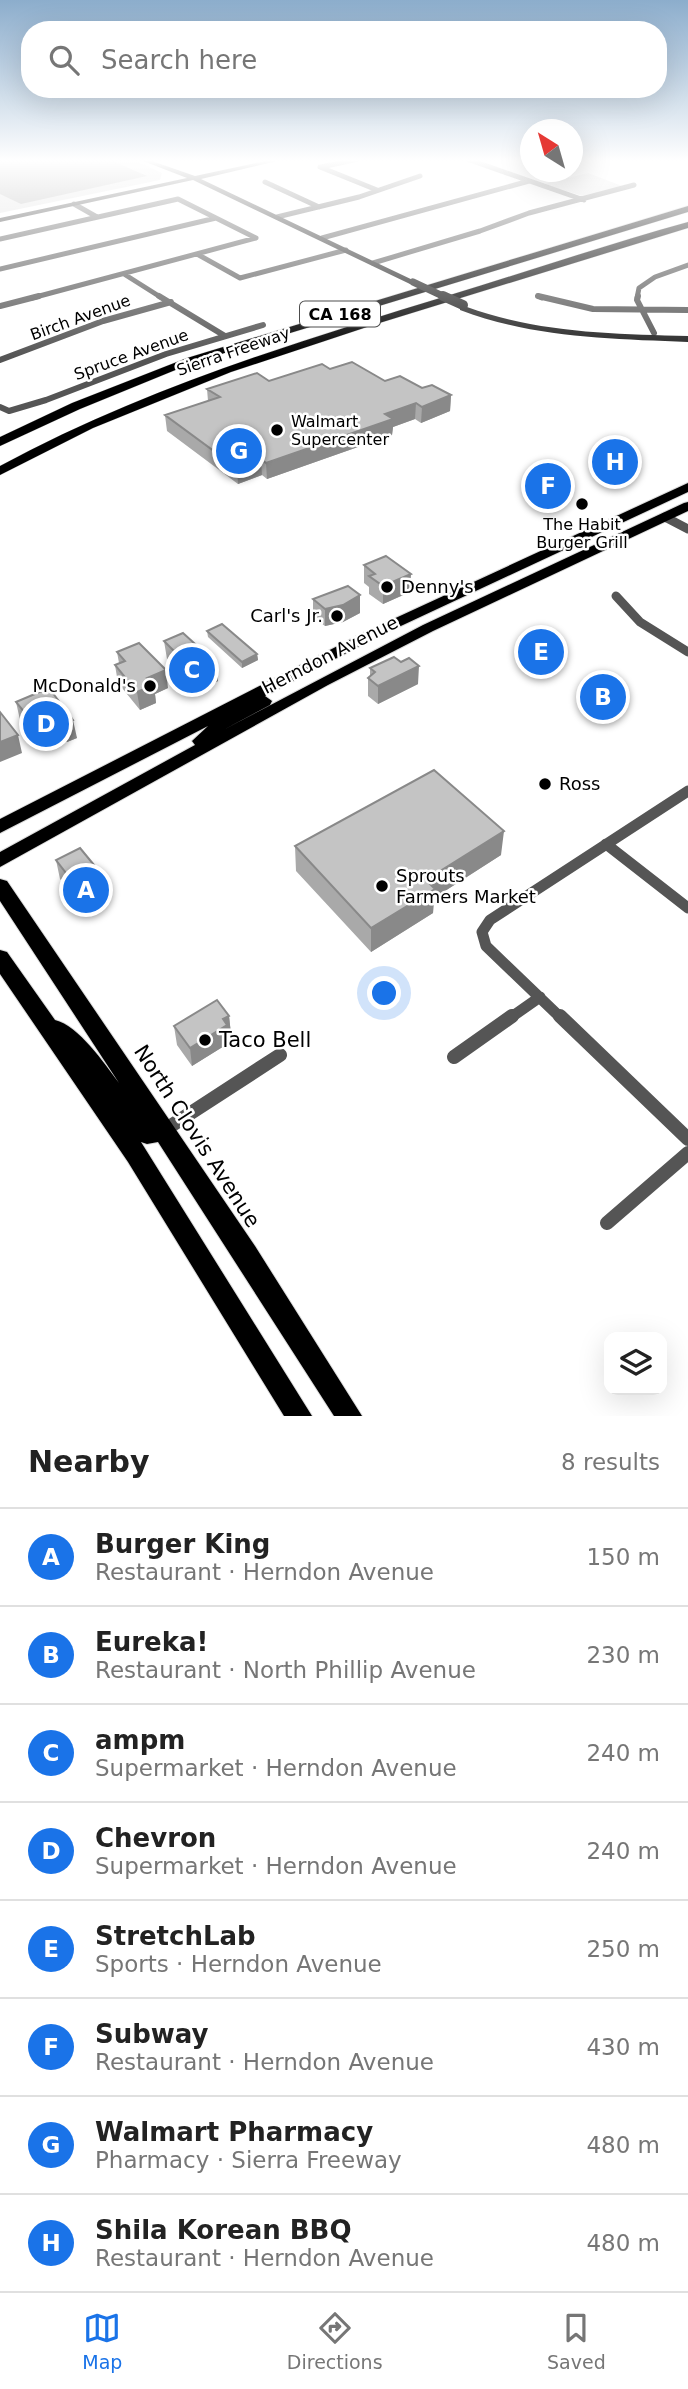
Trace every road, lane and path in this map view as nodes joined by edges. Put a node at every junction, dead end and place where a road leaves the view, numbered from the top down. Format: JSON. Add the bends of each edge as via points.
{"nodes":[{"id":1,"x":61,"y":225,"type":"edge"},
{"id":2,"x":186,"y":225,"type":"edge"},
{"id":3,"x":230,"y":225,"type":"edge"},
{"id":4,"x":294,"y":225,"type":"edge"},
{"id":5,"x":369,"y":225,"type":"edge"},
{"id":6,"x":496,"y":225,"type":"edge"},
{"id":7,"x":631,"y":225,"type":"edge"},
{"id":8,"x":686,"y":226,"type":"edge"},
{"id":9,"x":322,"y":238,"type":"junction"},
{"id":10,"x":0,"y":239,"type":"edge"},
{"id":11,"x":345,"y":250,"type":"junction"},
{"id":12,"x":197,"y":254,"type":"junction"},
{"id":13,"x":373,"y":262,"type":"junction"},
{"id":14,"x":688,"y":265,"type":"edge"},
{"id":15,"x":0,"y":269,"type":"edge"},
{"id":16,"x":124,"y":274,"type":"junction"},
{"id":17,"x":538,"y":296,"type":"dead end"},
{"id":18,"x":171,"y":302,"type":"junction"},
{"id":19,"x":463,"y":305,"type":"junction"},
{"id":20,"x":0,"y":306,"type":"edge"},
{"id":21,"x":642,"y":310,"type":"junction"},
{"id":22,"x":688,"y":310,"type":"edge"},
{"id":23,"x":484,"y":317,"type":"junction"},
{"id":24,"x":263,"y":325,"type":"dead end"},
{"id":25,"x":546,"y":331,"type":"junction"},
{"id":26,"x":584,"y":331,"type":"junction"},
{"id":27,"x":654,"y":333,"type":"junction"},
{"id":28,"x":225,"y":336,"type":"junction"},
{"id":29,"x":687,"y":338,"type":"edge"},
{"id":30,"x":0,"y":360,"type":"edge"},
{"id":31,"x":2,"y":408,"type":"edge"},
{"id":32,"x":0,"y":442,"type":"edge"},
{"id":33,"x":0,"y":471,"type":"edge"},
{"id":34,"x":688,"y":488,"type":"edge"},
{"id":35,"x":688,"y":496,"type":"edge"},
{"id":36,"x":651,"y":505,"type":"junction"},
{"id":37,"x":688,"y":506,"type":"edge"},
{"id":38,"x":665,"y":517,"type":"junction"},
{"id":39,"x":688,"y":529,"type":"edge"},
{"id":40,"x":528,"y":582,"type":"junction"},
{"id":41,"x":616,"y":596,"type":"dead end"},
{"id":42,"x":435,"y":605,"type":"junction"},
{"id":43,"x":688,"y":652,"type":"edge"},
{"id":44,"x":308,"y":666,"type":"junction"},
{"id":45,"x":323,"y":681,"type":"junction"},
{"id":46,"x":165,"y":769,"type":"junction"},
{"id":47,"x":688,"y":791,"type":"edge"},
{"id":48,"x":0,"y":827,"type":"edge"},
{"id":49,"x":606,"y":844,"type":"junction"},
{"id":50,"x":0,"y":860,"type":"edge"},
{"id":51,"x":0,"y":886,"type":"edge"},
{"id":52,"x":688,"y":908,"type":"edge"},
{"id":53,"x":0,"y":958,"type":"edge"},
{"id":54,"x":540,"y":997,"type":"junction"},
{"id":55,"x":36,"y":1011,"type":"junction"},
{"id":56,"x":280,"y":1055,"type":"dead end"},
{"id":57,"x":454,"y":1057,"type":"dead end"},
{"id":58,"x":162,"y":1131,"type":"junction"},
{"id":59,"x":688,"y":1139,"type":"edge"},
{"id":60,"x":688,"y":1153,"type":"edge"},
{"id":61,"x":607,"y":1223,"type":"dead end"},
{"id":62,"x":299,"y":1416,"type":"edge"},
{"id":63,"x":349,"y":1416,"type":"edge"}],
"edges":[{"from":1,"to":10,"type":"street"},
{"from":2,"to":15,"type":"street"},
{"from":3,"to":12,"type":"street","via":[[256,238]]},
{"from":4,"to":9,"type":"main road"},
{"from":5,"to":9,"type":"street"},
{"from":6,"to":13,"type":"street"},
{"from":7,"to":32,"type":"highway","name":"Sierra Freeway","number":"CA 168","via":[[191,360]]},
{"from":8,"to":33,"type":"highway","name":"Sierra Freeway","number":"CA 168","via":[[200,378],[101,420]]},
{"from":9,"to":11,"type":"main road"},
{"from":11,"to":12,"type":"street","via":[[240,278]]},
{"from":11,"to":13,"type":"main road"},
{"from":12,"to":16,"type":"street"},
{"from":13,"to":19,"type":"main road","bridge":true},
{"from":14,"to":21,"type":"street","via":[[655,276],[639,288],[636,295]]},
{"from":16,"to":18,"type":"street"},
{"from":16,"to":20,"type":"street"},
{"from":17,"to":21,"type":"street","via":[[570,306]]},
{"from":18,"to":28,"type":"street"},
{"from":18,"to":30,"type":"street","name":"Birch Avenue","via":[[103,321]]},
{"from":19,"to":23,"type":"main road"},
{"from":19,"to":26,"type":"main road"},
{"from":21,"to":22,"type":"street"},
{"from":21,"to":27,"type":"street"},
{"from":23,"to":25,"type":"main road"},
{"from":23,"to":26,"type":"main road"},
{"from":24,"to":28,"type":"street","name":"Spruce Avenue"},
{"from":25,"to":27,"type":"main road","via":[[634,337]]},
{"from":25,"to":29,"type":"main road","via":[[619,339]]},
{"from":26,"to":27,"type":"main road"},
{"from":27,"to":29,"type":"main road"},
{"from":28,"to":31,"type":"street","name":"Spruce Avenue","via":[[46,400]]},
{"from":34,"to":36,"type":"main road","name":"Herndon Avenue"},
{"from":35,"to":38,"type":"main road","via":[[661,510]]},
{"from":36,"to":40,"type":"main road","via":[[647,516],[556,559]]},
{"from":36,"to":42,"type":"main road","name":"Herndon Avenue"},
{"from":37,"to":38,"type":"main road","name":"Herndon Avenue"},
{"from":38,"to":39,"type":"street"},
{"from":38,"to":40,"type":"main road","name":"Herndon Avenue"},
{"from":40,"to":45,"type":"main road","name":"Herndon Avenue"},
{"from":41,"to":43,"type":"street","via":[[640,622]]},
{"from":42,"to":44,"type":"main road","name":"Herndon Avenue"},
{"from":42,"to":45,"type":"main road","via":[[406,628],[325,669]]},
{"from":44,"to":46,"type":"main road","via":[[297,683],[219,725]]},
{"from":44,"to":48,"type":"main road","name":"Herndon Avenue"},
{"from":45,"to":46,"type":"main road","name":"Herndon Avenue"},
{"from":46,"to":50,"type":"main road","name":"Herndon Avenue"},
{"from":47,"to":49,"type":"street"},
{"from":49,"to":52,"type":"street"},
{"from":49,"to":54,"type":"street","via":[[490,920],[482,932],[486,946]]},
{"from":51,"to":58,"type":"main road","name":"North Clovis Avenue"},
{"from":53,"to":55,"type":"main road"},
{"from":54,"to":57,"type":"street"},
{"from":54,"to":59,"type":"street"},
{"from":55,"to":58,"type":"main road","via":[[87,1057],[139,1127],[147,1133]]},
{"from":55,"to":62,"type":"main road","via":[[136,1154]]},
{"from":56,"to":58,"type":"street"},
{"from":58,"to":63,"type":"main road","name":"North Clovis Avenue"},
{"from":60,"to":61,"type":"street"}]}
